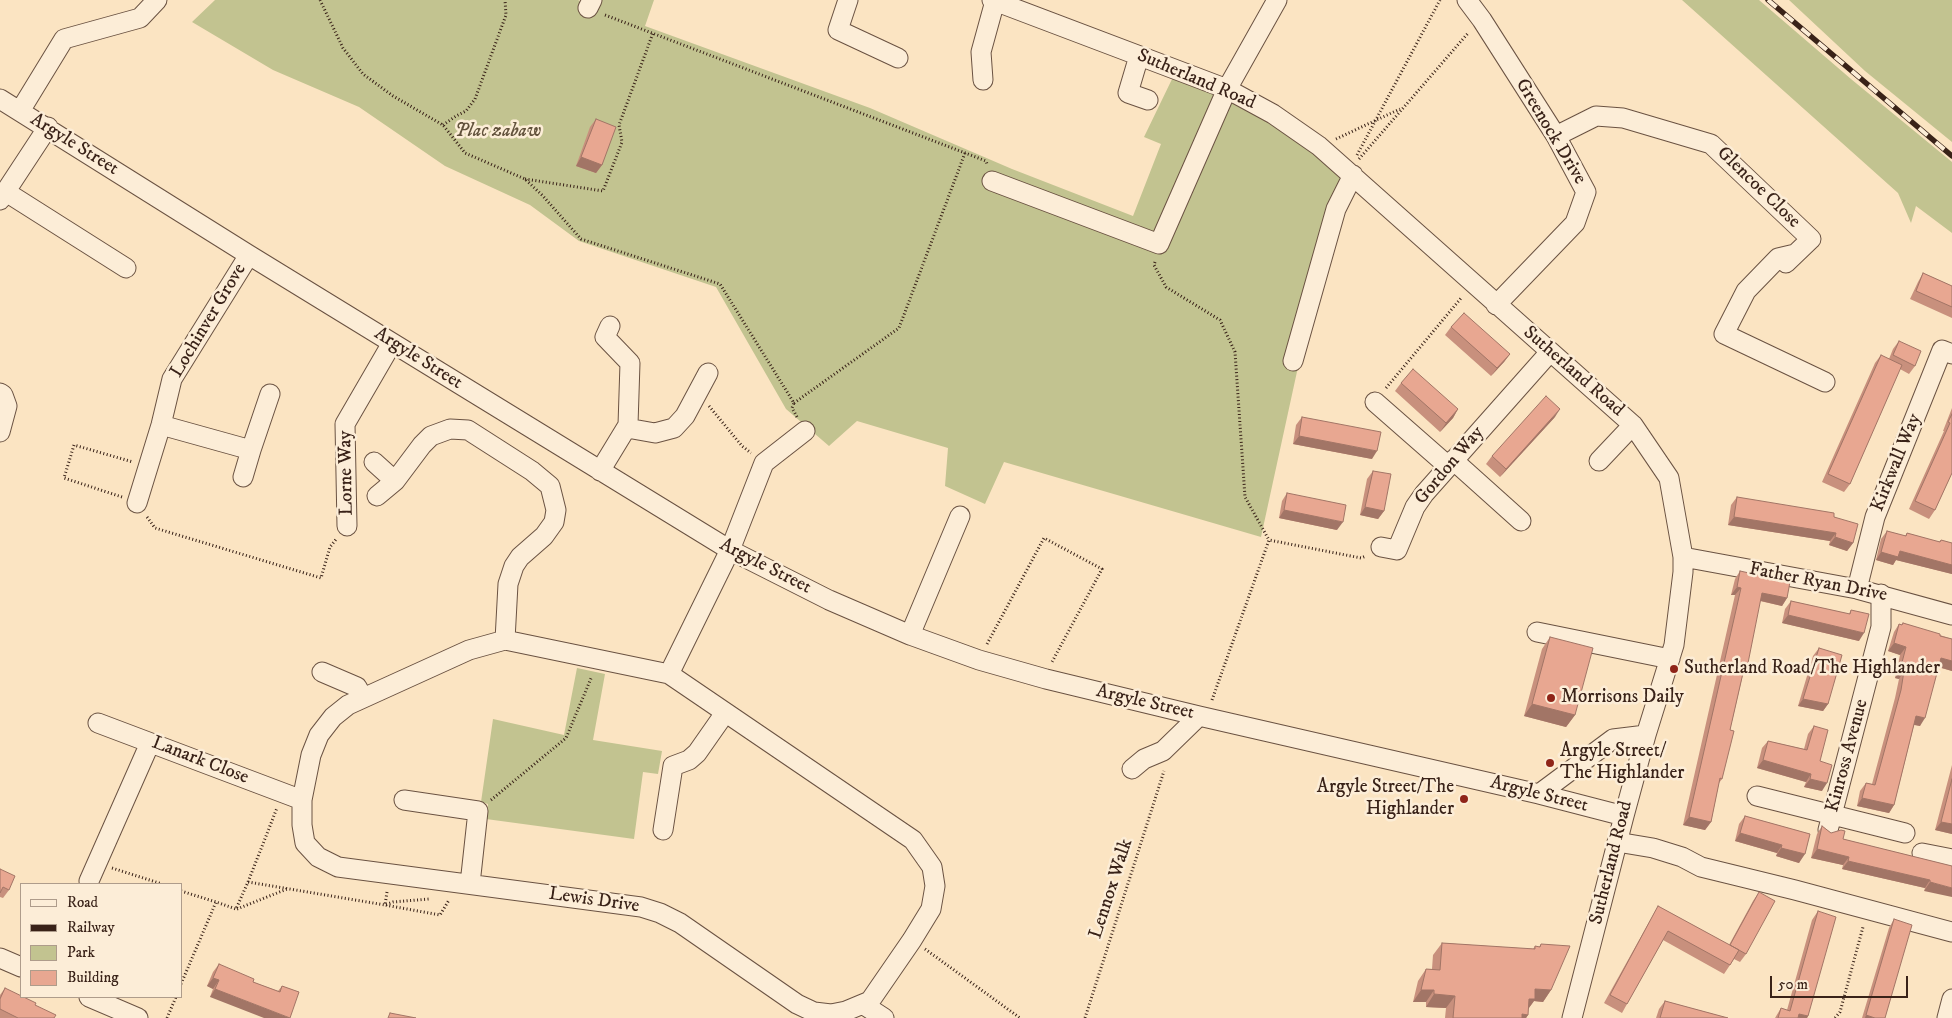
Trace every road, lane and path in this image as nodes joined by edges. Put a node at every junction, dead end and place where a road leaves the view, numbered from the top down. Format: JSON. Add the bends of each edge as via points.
{"nodes":[{"id":1,"x":157,"y":0,"type":"edge"},
{"id":2,"x":320,"y":0,"type":"edge"},
{"id":3,"x":506,"y":0,"type":"edge"},
{"id":4,"x":848,"y":0,"type":"edge"},
{"id":5,"x":1277,"y":0,"type":"edge"},
{"id":6,"x":1440,"y":0,"type":"edge"},
{"id":7,"x":1467,"y":0,"type":"edge"},
{"id":8,"x":994,"y":1,"type":"edge"},
{"id":9,"x":590,"y":4,"type":"edge"},
{"id":10,"x":1481,"y":18,"type":"junction"},
{"id":11,"x":653,"y":33,"type":"junction"},
{"id":12,"x":1140,"y":56,"type":"junction"},
{"id":13,"x":898,"y":58,"type":"dead end"},
{"id":14,"x":983,"y":80,"type":"dead end"},
{"id":15,"x":1227,"y":89,"type":"junction"},
{"id":16,"x":0,"y":99,"type":"edge"},
{"id":17,"x":1148,"y":100,"type":"dead end"},
{"id":18,"x":1403,"y":108,"type":"junction"},
{"id":19,"x":20,"y":111,"type":"junction"},
{"id":20,"x":1377,"y":120,"type":"junction"},
{"id":21,"x":443,"y":126,"type":"junction"},
{"id":22,"x":48,"y":128,"type":"junction"},
{"id":23,"x":1556,"y":136,"type":"junction"},
{"id":24,"x":1319,"y":146,"type":"junction"},
{"id":25,"x":965,"y":153,"type":"junction"},
{"id":26,"x":1350,"y":173,"type":"junction"},
{"id":27,"x":525,"y":179,"type":"junction"},
{"id":28,"x":992,"y":181,"type":"joint"},
{"id":29,"x":3,"y":196,"type":"edge"},
{"id":30,"x":1159,"y":244,"type":"junction"},
{"id":31,"x":249,"y":255,"type":"junction"},
{"id":32,"x":126,"y":268,"type":"dead end"},
{"id":33,"x":1472,"y":284,"type":"junction"},
{"id":34,"x":1496,"y":305,"type":"junction"},
{"id":35,"x":610,"y":326,"type":"dead end"},
{"id":36,"x":392,"y":343,"type":"junction"},
{"id":37,"x":1550,"y":352,"type":"junction"},
{"id":38,"x":1952,"y":354,"type":"edge"},
{"id":39,"x":1293,"y":361,"type":"dead end"},
{"id":40,"x":708,"y":373,"type":"dead end"},
{"id":41,"x":1825,"y":382,"type":"dead end"},
{"id":42,"x":698,"y":392,"type":"junction"},
{"id":43,"x":0,"y":393,"type":"edge"},
{"id":44,"x":270,"y":394,"type":"dead end"},
{"id":45,"x":794,"y":402,"type":"junction"},
{"id":46,"x":1375,"y":402,"type":"joint"},
{"id":47,"x":161,"y":425,"type":"junction"},
{"id":48,"x":1633,"y":425,"type":"junction"},
{"id":49,"x":627,"y":428,"type":"junction"},
{"id":50,"x":805,"y":431,"type":"joint"},
{"id":51,"x":0,"y":432,"type":"edge"},
{"id":52,"x":251,"y":450,"type":"junction"},
{"id":53,"x":1598,"y":461,"type":"dead end"},
{"id":54,"x":374,"y":462,"type":"dead end"},
{"id":55,"x":764,"y":463,"type":"junction"},
{"id":56,"x":1450,"y":463,"type":"junction"},
{"id":57,"x":148,"y":467,"type":"junction"},
{"id":58,"x":600,"y":471,"type":"junction"},
{"id":59,"x":243,"y":477,"type":"dead end"},
{"id":60,"x":395,"y":481,"type":"junction"},
{"id":61,"x":377,"y":496,"type":"dead end"},
{"id":62,"x":137,"y":503,"type":"junction"},
{"id":63,"x":960,"y":516,"type":"dead end"},
{"id":64,"x":1521,"y":521,"type":"dead end"},
{"id":65,"x":347,"y":526,"type":"joint"},
{"id":66,"x":1269,"y":540,"type":"junction"},
{"id":67,"x":1381,"y":547,"type":"joint"},
{"id":68,"x":730,"y":550,"type":"junction"},
{"id":69,"x":1683,"y":557,"type":"junction"},
{"id":70,"x":1858,"y":589,"type":"junction"},
{"id":71,"x":1881,"y":594,"type":"junction"},
{"id":72,"x":1952,"y":615,"type":"edge"},
{"id":73,"x":1537,"y":632,"type":"dead end"},
{"id":74,"x":910,"y":634,"type":"junction"},
{"id":75,"x":505,"y":640,"type":"junction"},
{"id":76,"x":597,"y":659,"type":"junction"},
{"id":77,"x":1670,"y":659,"type":"junction"},
{"id":78,"x":979,"y":660,"type":"junction"},
{"id":79,"x":322,"y":672,"type":"dead end"},
{"id":80,"x":669,"y":674,"type":"junction"},
{"id":81,"x":1046,"y":679,"type":"junction"},
{"id":82,"x":363,"y":698,"type":"junction"},
{"id":83,"x":725,"y":713,"type":"junction"},
{"id":84,"x":1202,"y":717,"type":"junction"},
{"id":85,"x":98,"y":723,"type":"dead end"},
{"id":86,"x":1646,"y":735,"type":"junction"},
{"id":87,"x":150,"y":743,"type":"junction"},
{"id":88,"x":1132,"y":769,"type":"dead end"},
{"id":89,"x":1164,"y":769,"type":"dead end"},
{"id":90,"x":283,"y":793,"type":"junction"},
{"id":91,"x":1539,"y":794,"type":"junction"},
{"id":92,"x":1757,"y":796,"type":"dead end"},
{"id":93,"x":302,"y":800,"type":"junction"},
{"id":94,"x":404,"y":800,"type":"dead end"},
{"id":95,"x":478,"y":811,"type":"junction"},
{"id":96,"x":1624,"y":816,"type":"junction"},
{"id":97,"x":1830,"y":822,"type":"junction"},
{"id":98,"x":663,"y":830,"type":"dead end"},
{"id":99,"x":1905,"y":833,"type":"dead end"},
{"id":100,"x":1617,"y":842,"type":"junction"},
{"id":101,"x":1922,"y":854,"type":"dead end"},
{"id":102,"x":1952,"y":859,"type":"edge"},
{"id":103,"x":98,"y":863,"type":"junction"},
{"id":104,"x":89,"y":881,"type":"dead end"},
{"id":105,"x":248,"y":882,"type":"junction"},
{"id":106,"x":159,"y":883,"type":"edge"},
{"id":107,"x":470,"y":884,"type":"junction"},
{"id":108,"x":289,"y":888,"type":"junction"},
{"id":109,"x":182,"y":891,"type":"edge"},
{"id":110,"x":441,"y":898,"type":"dead end"},
{"id":111,"x":431,"y":899,"type":"dead end"},
{"id":112,"x":216,"y":902,"type":"junction"},
{"id":113,"x":385,"y":905,"type":"junction"},
{"id":114,"x":236,"y":909,"type":"junction"},
{"id":115,"x":1868,"y":910,"type":"junction"},
{"id":116,"x":1952,"y":932,"type":"edge"},
{"id":117,"x":912,"y":940,"type":"junction"},
{"id":118,"x":0,"y":958,"type":"edge"},
{"id":119,"x":20,"y":967,"type":"edge"},
{"id":120,"x":182,"y":982,"type":"edge"},
{"id":121,"x":91,"y":998,"type":"edge"},
{"id":122,"x":176,"y":998,"type":"edge"},
{"id":123,"x":1952,"y":999,"type":"edge"},
{"id":124,"x":864,"y":1005,"type":"junction"},
{"id":125,"x":832,"y":1016,"type":"edge"},
{"id":126,"x":135,"y":1017,"type":"edge"},
{"id":127,"x":167,"y":1018,"type":"edge"},
{"id":128,"x":884,"y":1018,"type":"edge"},
{"id":129,"x":1020,"y":1018,"type":"edge"},
{"id":130,"x":1086,"y":1018,"type":"edge"},
{"id":131,"x":1572,"y":1018,"type":"edge"},
{"id":132,"x":1835,"y":1018,"type":"edge"},
{"id":133,"x":1947,"y":1018,"type":"edge"}],
"edges":[{"from":1,"to":19,"type":"street","via":[[140,18],[64,39]]},
{"from":2,"to":21,"type":"path","via":[[342,48],[363,74],[392,96]]},
{"from":3,"to":21,"type":"path","via":[[506,15],[475,99],[466,111]]},
{"from":4,"to":13,"type":"street","via":[[838,30]]},
{"from":5,"to":15,"type":"street"},
{"from":6,"to":20,"type":"path"},
{"from":7,"to":10,"type":"street","name":"Greenock Drive"},
{"from":8,"to":12,"type":"street","name":"Sutherland Road"},
{"from":8,"to":14,"type":"street","via":[[981,52]]},
{"from":9,"to":11,"type":"path"},
{"from":10,"to":18,"type":"path"},
{"from":10,"to":23,"type":"street","name":"Greenock Drive"},
{"from":11,"to":25,"type":"path"},
{"from":11,"to":27,"type":"path","via":[[619,125],[622,142],[603,191]]},
{"from":12,"to":15,"type":"street","name":"Sutherland Road"},
{"from":12,"to":17,"type":"street","via":[[1128,93]]},
{"from":15,"to":24,"type":"street","name":"Sutherland Road","via":[[1273,114]]},
{"from":15,"to":30,"type":"street"},
{"from":16,"to":19,"type":"street","name":"Argyle Street"},
{"from":18,"to":20,"type":"path"},
{"from":18,"to":26,"type":"path"},
{"from":19,"to":22,"type":"street","name":"Argyle Street"},
{"from":20,"to":24,"type":"path"},
{"from":20,"to":26,"type":"path"},
{"from":21,"to":27,"type":"path","via":[[465,153]]},
{"from":22,"to":29,"type":"street"},
{"from":22,"to":31,"type":"street","name":"Argyle Street"},
{"from":23,"to":34,"type":"street","name":"Greenock Drive","via":[[1586,192],[1575,223]]},
{"from":23,"to":41,"type":"street","name":"Glencoe Close","via":[[1596,116],[1623,118],[1711,144],[1811,239],[1791,259],[1778,258],[1746,291],[1724,334]]},
{"from":24,"to":26,"type":"street","name":"Sutherland Road"},
{"from":25,"to":28,"type":"path","via":[[986,161]]},
{"from":25,"to":45,"type":"path","via":[[899,328]]},
{"from":26,"to":33,"type":"street","name":"Sutherland Road"},
{"from":26,"to":39,"type":"street","via":[[1336,209]]},
{"from":27,"to":45,"type":"path","via":[[581,239],[720,284]]},
{"from":28,"to":30,"type":"street"},
{"from":29,"to":32,"type":"street"},
{"from":30,"to":66,"type":"path","via":[[1154,265],[1166,287],[1220,320],[1236,352],[1245,497]]},
{"from":31,"to":36,"type":"street","name":"Argyle Street"},
{"from":31,"to":47,"type":"street","name":"Lochinver Grove","via":[[172,380]]},
{"from":33,"to":34,"type":"street","name":"Sutherland Road"},
{"from":33,"to":46,"type":"path"},
{"from":34,"to":37,"type":"street","name":"Sutherland Road"},
{"from":35,"to":49,"type":"street","via":[[605,337],[630,363]]},
{"from":36,"to":58,"type":"street","name":"Argyle Street"},
{"from":36,"to":65,"type":"street","name":"Lorne Way","via":[[344,424]]},
{"from":37,"to":48,"type":"street","name":"Sutherland Road"},
{"from":37,"to":56,"type":"street","name":"Gordon Way"},
{"from":38,"to":70,"type":"street","name":"Kirkwall Way","via":[[1942,350],[1875,517]]},
{"from":40,"to":42,"type":"street"},
{"from":42,"to":49,"type":"street","via":[[686,416],[674,428],[655,433]]},
{"from":42,"to":55,"type":"path","via":[[742,446]]},
{"from":43,"to":51,"type":"street","via":[[7,406]]},
{"from":44,"to":52,"type":"street"},
{"from":45,"to":50,"type":"path","via":[[792,408]]},
{"from":46,"to":56,"type":"street"},
{"from":47,"to":52,"type":"street"},
{"from":47,"to":57,"type":"street","name":"Lochinver Grove"},
{"from":48,"to":53,"type":"street"},
{"from":48,"to":69,"type":"street","name":"Sutherland Road","via":[[1669,478]]},
{"from":49,"to":58,"type":"street"},
{"from":50,"to":55,"type":"street"},
{"from":52,"to":59,"type":"street"},
{"from":54,"to":60,"type":"street"},
{"from":55,"to":68,"type":"street"},
{"from":56,"to":64,"type":"street"},
{"from":56,"to":67,"type":"street","name":"Gordon Way","via":[[1414,507],[1396,550]]},
{"from":57,"to":62,"type":"street","name":"Lochinver Grove"},
{"from":57,"to":62,"type":"path","via":[[74,445],[64,478]]},
{"from":58,"to":68,"type":"street","name":"Argyle Street"},
{"from":60,"to":61,"type":"street"},
{"from":60,"to":75,"type":"street","via":[[431,436],[450,429],[468,430],[532,470],[550,486],[556,510],[554,522],[514,566],[508,584]]},
{"from":62,"to":65,"type":"path","via":[[155,528],[321,578],[330,547]]},
{"from":63,"to":74,"type":"street"},
{"from":66,"to":67,"type":"path","via":[[1361,558]]},
{"from":66,"to":84,"type":"path"},
{"from":68,"to":74,"type":"street","name":"Argyle Street","via":[[829,600]]},
{"from":68,"to":80,"type":"street"},
{"from":69,"to":70,"type":"street","name":"Father Ryan Drive"},
{"from":69,"to":77,"type":"street","name":"Sutherland Road"},
{"from":70,"to":71,"type":"street","name":"Father Ryan Drive"},
{"from":71,"to":72,"type":"street","name":"Father Ryan Drive"},
{"from":71,"to":97,"type":"street","name":"Kinross Avenue","via":[[1881,627]]},
{"from":73,"to":77,"type":"street"},
{"from":74,"to":78,"type":"street","name":"Argyle Street"},
{"from":75,"to":76,"type":"street","name":"Lewis Drive"},
{"from":75,"to":82,"type":"street","name":"Lewis Drive","via":[[469,650]]},
{"from":76,"to":80,"type":"street","name":"Lewis Drive"},
{"from":76,"to":95,"type":"path","via":[[566,738]]},
{"from":77,"to":86,"type":"street","name":"Sutherland Road"},
{"from":78,"to":81,"type":"street","name":"Argyle Street"},
{"from":78,"to":81,"type":"path","via":[[1044,538],[1102,569],[1052,661]]},
{"from":79,"to":82,"type":"street","via":[[357,687]]},
{"from":80,"to":83,"type":"street","name":"Lewis Drive"},
{"from":81,"to":84,"type":"street","name":"Argyle Street"},
{"from":82,"to":93,"type":"street","name":"Lewis Drive","via":[[333,717],[319,735],[311,755]]},
{"from":83,"to":98,"type":"street","via":[[697,753],[673,766]]},
{"from":83,"to":117,"type":"street","name":"Lewis Drive","via":[[913,840],[932,867],[935,886],[931,909]]},
{"from":84,"to":88,"type":"street","via":[[1163,751],[1144,759]]},
{"from":84,"to":91,"type":"street","name":"Argyle Street"},
{"from":85,"to":87,"type":"street","name":"Lanark Close"},
{"from":86,"to":91,"type":"street","via":[[1613,739]]},
{"from":86,"to":96,"type":"street","name":"Sutherland Road"},
{"from":87,"to":90,"type":"street","name":"Lanark Close"},
{"from":87,"to":103,"type":"street"},
{"from":89,"to":130,"type":"path","name":"Lennox Walk"},
{"from":90,"to":93,"type":"street","name":"Lanark Close"},
{"from":90,"to":105,"type":"path"},
{"from":91,"to":96,"type":"street","name":"Argyle Street"},
{"from":92,"to":97,"type":"street"},
{"from":93,"to":107,"type":"street","name":"Lewis Drive","via":[[305,843],[318,857],[338,867]]},
{"from":94,"to":95,"type":"street"},
{"from":95,"to":107,"type":"street"},
{"from":96,"to":100,"type":"street","name":"Sutherland Road"},
{"from":97,"to":99,"type":"street"},
{"from":100,"to":115,"type":"street","via":[[1653,848],[1701,867]]},
{"from":100,"to":131,"type":"street","name":"Sutherland Road"},
{"from":101,"to":102,"type":"street"},
{"from":103,"to":104,"type":"street"},
{"from":103,"to":106,"type":"path"},
{"from":105,"to":108,"type":"path"},
{"from":105,"to":114,"type":"path"},
{"from":107,"to":125,"type":"street","name":"Lewis Drive","via":[[640,907],[660,913],[680,923],[797,1004]]},
{"from":108,"to":113,"type":"path"},
{"from":108,"to":114,"type":"path"},
{"from":109,"to":112,"type":"path"},
{"from":110,"to":113,"type":"path","via":[[450,897],[440,915]]},
{"from":111,"to":113,"type":"path"},
{"from":112,"to":114,"type":"path"},
{"from":112,"to":120,"type":"path"},
{"from":115,"to":116,"type":"street"},
{"from":115,"to":132,"type":"path","via":[[1840,1012]]},
{"from":117,"to":124,"type":"street","name":"Lewis Drive"},
{"from":117,"to":129,"type":"path"},
{"from":118,"to":119,"type":"street"},
{"from":121,"to":126,"type":"street"},
{"from":122,"to":127,"type":"path"},
{"from":123,"to":133,"type":"street"},
{"from":124,"to":125,"type":"street","name":"Lewis Drive"},
{"from":124,"to":128,"type":"street"}]}
